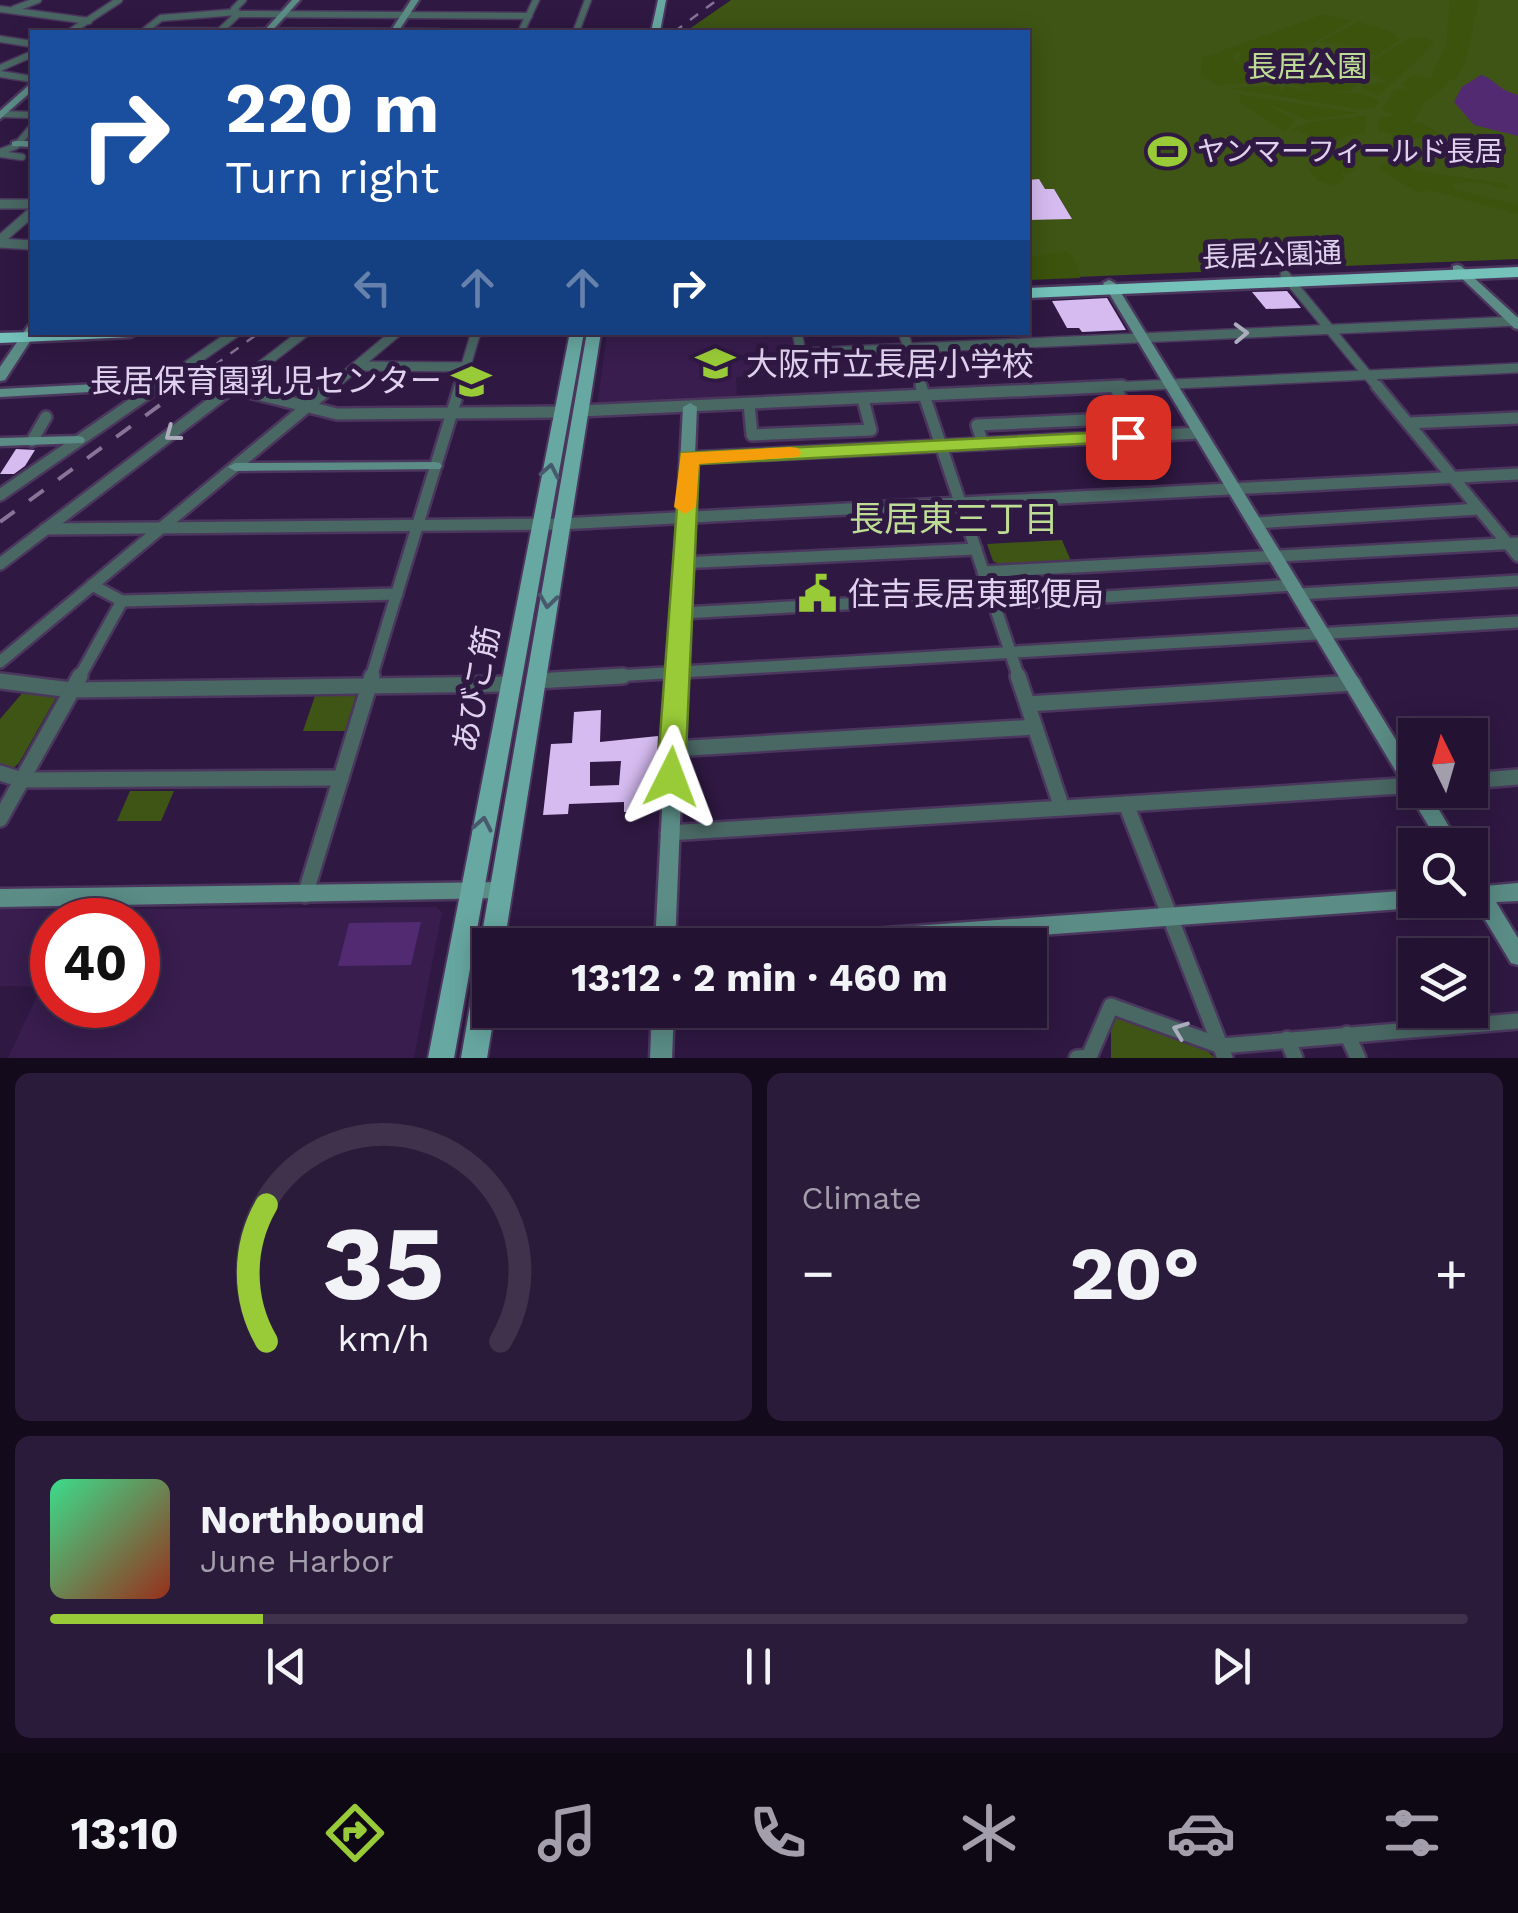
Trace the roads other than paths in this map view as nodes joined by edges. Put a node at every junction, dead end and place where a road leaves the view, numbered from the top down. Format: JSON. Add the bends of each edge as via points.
{"nodes":[{"id":1,"x":38,"y":0,"type":"edge"},
{"id":2,"x":119,"y":0,"type":"edge"},
{"id":3,"x":243,"y":0,"type":"edge"},
{"id":4,"x":296,"y":0,"type":"edge"},
{"id":5,"x":416,"y":0,"type":"edge"},
{"id":6,"x":536,"y":0,"type":"edge"},
{"id":7,"x":588,"y":0,"type":"edge"},
{"id":8,"x":653,"y":0,"type":"edge"},
{"id":9,"x":662,"y":0,"type":"edge"},
{"id":10,"x":12,"y":10,"type":"junction"},
{"id":11,"x":0,"y":12,"type":"edge"},
{"id":12,"x":238,"y":13,"type":"junction"},
{"id":13,"x":283,"y":14,"type":"junction"},
{"id":14,"x":405,"y":15,"type":"junction"},
{"id":15,"x":528,"y":16,"type":"junction"},
{"id":16,"x":89,"y":21,"type":"junction"},
{"id":17,"x":73,"y":30,"type":"edge"},
{"id":18,"x":146,"y":30,"type":"edge"},
{"id":19,"x":222,"y":30,"type":"edge"},
{"id":20,"x":269,"y":30,"type":"edge"},
{"id":21,"x":395,"y":30,"type":"edge"},
{"id":22,"x":522,"y":30,"type":"edge"},
{"id":23,"x":577,"y":30,"type":"edge"},
{"id":24,"x":646,"y":30,"type":"edge"},
{"id":25,"x":655,"y":30,"type":"edge"},
{"id":26,"x":0,"y":39,"type":"edge"},
{"id":27,"x":30,"y":44,"type":"edge"},
{"id":28,"x":30,"y":55,"type":"edge"},
{"id":29,"x":0,"y":71,"type":"edge"},
{"id":30,"x":30,"y":79,"type":"edge"},
{"id":31,"x":30,"y":91,"type":"edge"},
{"id":32,"x":1,"y":114,"type":"edge"},
{"id":33,"x":30,"y":115,"type":"edge"},
{"id":34,"x":30,"y":129,"type":"edge"},
{"id":35,"x":0,"y":144,"type":"edge"},
{"id":36,"x":15,"y":144,"type":"junction"},
{"id":37,"x":30,"y":144,"type":"edge"},
{"id":38,"x":0,"y":153,"type":"edge"},
{"id":39,"x":22,"y":157,"type":"dead end"},
{"id":40,"x":0,"y":204,"type":"edge"},
{"id":41,"x":30,"y":204,"type":"edge"},
{"id":42,"x":30,"y":214,"type":"edge"},
{"id":43,"x":0,"y":241,"type":"edge"},
{"id":44,"x":30,"y":245,"type":"edge"},
{"id":45,"x":1518,"y":269,"type":"edge"},
{"id":46,"x":1461,"y":271,"type":"junction"},
{"id":47,"x":1288,"y":279,"type":"junction"},
{"id":48,"x":1111,"y":286,"type":"junction"},
{"id":49,"x":1030,"y":290,"type":"edge"},
{"id":50,"x":1516,"y":322,"type":"edge"},
{"id":51,"x":1331,"y":330,"type":"junction"},
{"id":52,"x":30,"y":332,"type":"edge"},
{"id":53,"x":0,"y":335,"type":"edge"},
{"id":54,"x":231,"y":335,"type":"edge"},
{"id":55,"x":301,"y":335,"type":"edge"},
{"id":56,"x":393,"y":335,"type":"edge"},
{"id":57,"x":475,"y":335,"type":"edge"},
{"id":58,"x":577,"y":335,"type":"edge"},
{"id":59,"x":593,"y":335,"type":"edge"},
{"id":60,"x":798,"y":335,"type":"edge"},
{"id":61,"x":904,"y":335,"type":"edge"},
{"id":62,"x":1144,"y":337,"type":"junction"},
{"id":63,"x":908,"y":348,"type":"junction"},
{"id":64,"x":357,"y":366,"type":"junction"},
{"id":65,"x":467,"y":367,"type":"junction"},
{"id":66,"x":1518,"y":368,"type":"edge"},
{"id":67,"x":1368,"y":375,"type":"junction"},
{"id":68,"x":0,"y":377,"type":"edge"},
{"id":69,"x":1170,"y":383,"type":"junction"},
{"id":70,"x":156,"y":385,"type":"junction"},
{"id":71,"x":1115,"y":386,"type":"junction"},
{"id":72,"x":233,"y":388,"type":"junction"},
{"id":73,"x":0,"y":393,"type":"edge"},
{"id":74,"x":924,"y":396,"type":"junction"},
{"id":75,"x":863,"y":399,"type":"junction"},
{"id":76,"x":749,"y":404,"type":"junction"},
{"id":77,"x":690,"y":407,"type":"junction"},
{"id":78,"x":306,"y":408,"type":"junction"},
{"id":79,"x":571,"y":412,"type":"junction"},
{"id":80,"x":451,"y":413,"type":"junction"},
{"id":81,"x":46,"y":417,"type":"dead end"},
{"id":82,"x":1518,"y":418,"type":"edge"},
{"id":83,"x":1408,"y":423,"type":"junction"},
{"id":84,"x":826,"y":432,"type":"junction"},
{"id":85,"x":1200,"y":434,"type":"junction"},
{"id":86,"x":78,"y":440,"type":"junction"},
{"id":87,"x":32,"y":441,"type":"junction"},
{"id":88,"x":0,"y":442,"type":"edge"},
{"id":89,"x":983,"y":444,"type":"junction"},
{"id":90,"x":941,"y":446,"type":"junction"},
{"id":91,"x":830,"y":451,"type":"junction"},
{"id":92,"x":688,"y":458,"type":"junction"},
{"id":93,"x":435,"y":466,"type":"junction"},
{"id":94,"x":235,"y":468,"type":"junction"},
{"id":95,"x":1518,"y":474,"type":"edge"},
{"id":96,"x":1452,"y":478,"type":"junction"},
{"id":97,"x":1234,"y":488,"type":"junction"},
{"id":98,"x":0,"y":495,"type":"edge"},
{"id":99,"x":960,"y":502,"type":"junction"},
{"id":100,"x":1479,"y":510,"type":"junction"},
{"id":101,"x":684,"y":517,"type":"junction"},
{"id":102,"x":1255,"y":522,"type":"junction"},
{"id":103,"x":550,"y":524,"type":"junction"},
{"id":104,"x":164,"y":526,"type":"junction"},
{"id":105,"x":417,"y":527,"type":"junction"},
{"id":106,"x":45,"y":529,"type":"junction"},
{"id":107,"x":1513,"y":543,"type":"edge"},
{"id":108,"x":976,"y":549,"type":"junction"},
{"id":109,"x":1277,"y":556,"type":"junction"},
{"id":110,"x":1518,"y":556,"type":"edge"},
{"id":111,"x":681,"y":563,"type":"junction"},
{"id":112,"x":0,"y":564,"type":"edge"},
{"id":113,"x":984,"y":572,"type":"junction"},
{"id":114,"x":1518,"y":581,"type":"edge"},
{"id":115,"x":92,"y":586,"type":"junction"},
{"id":116,"x":1297,"y":590,"type":"junction"},
{"id":117,"x":397,"y":594,"type":"junction"},
{"id":118,"x":992,"y":600,"type":"junction"},
{"id":119,"x":122,"y":602,"type":"junction"},
{"id":120,"x":682,"y":612,"type":"junction"},
{"id":121,"x":1518,"y":622,"type":"edge"},
{"id":122,"x":1323,"y":634,"type":"junction"},
{"id":123,"x":1010,"y":653,"type":"junction"},
{"id":124,"x":0,"y":662,"type":"edge"},
{"id":125,"x":678,"y":674,"type":"junction"},
{"id":126,"x":0,"y":681,"type":"edge"},
{"id":127,"x":536,"y":681,"type":"junction"},
{"id":128,"x":368,"y":684,"type":"junction"},
{"id":129,"x":511,"y":684,"type":"junction"},
{"id":130,"x":1353,"y":684,"type":"junction"},
{"id":131,"x":71,"y":690,"type":"junction"},
{"id":132,"x":1028,"y":704,"type":"junction"},
{"id":133,"x":1035,"y":727,"type":"junction"},
{"id":134,"x":673,"y":749,"type":"junction"},
{"id":135,"x":1398,"y":759,"type":"edge"},
{"id":136,"x":0,"y":774,"type":"edge"},
{"id":137,"x":1518,"y":777,"type":"edge"},
{"id":138,"x":340,"y":778,"type":"junction"},
{"id":139,"x":22,"y":780,"type":"junction"},
{"id":140,"x":1488,"y":780,"type":"edge"},
{"id":141,"x":1398,"y":788,"type":"edge"},
{"id":142,"x":1126,"y":804,"type":"junction"},
{"id":143,"x":1062,"y":808,"type":"junction"},
{"id":144,"x":0,"y":819,"type":"edge"},
{"id":145,"x":668,"y":832,"type":"junction"},
{"id":146,"x":501,"y":890,"type":"junction"},
{"id":147,"x":1488,"y":890,"type":"edge"},
{"id":148,"x":470,"y":891,"type":"junction"},
{"id":149,"x":1518,"y":892,"type":"edge"},
{"id":150,"x":305,"y":896,"type":"junction"},
{"id":151,"x":0,"y":898,"type":"edge"},
{"id":152,"x":1398,"y":900,"type":"edge"},
{"id":153,"x":1488,"y":911,"type":"edge"},
{"id":154,"x":1168,"y":915,"type":"junction"},
{"id":155,"x":495,"y":928,"type":"edge"},
{"id":156,"x":665,"y":928,"type":"edge"},
{"id":157,"x":998,"y":928,"type":"edge"},
{"id":158,"x":459,"y":956,"type":"junction"},
{"id":159,"x":1518,"y":956,"type":"edge"},
{"id":160,"x":472,"y":959,"type":"edge"},
{"id":161,"x":1518,"y":1021,"type":"edge"},
{"id":162,"x":479,"y":1028,"type":"edge"},
{"id":163,"x":662,"y":1028,"type":"edge"},
{"id":164,"x":1347,"y":1034,"type":"junction"},
{"id":165,"x":1287,"y":1039,"type":"junction"},
{"id":166,"x":1223,"y":1052,"type":"edge"},
{"id":167,"x":441,"y":1058,"type":"edge"},
{"id":168,"x":474,"y":1058,"type":"edge"},
{"id":169,"x":661,"y":1058,"type":"edge"},
{"id":170,"x":1076,"y":1058,"type":"edge"},
{"id":171,"x":1296,"y":1058,"type":"edge"},
{"id":172,"x":1358,"y":1058,"type":"edge"}],
"edges":[{"from":1,"to":10,"type":"street"},
{"from":2,"to":16,"type":"street"},
{"from":3,"to":12,"type":"street","via":[[234,9]]},
{"from":4,"to":13,"type":"street"},
{"from":5,"to":14,"type":"street"},
{"from":6,"to":15,"type":"street"},
{"from":7,"to":23,"type":"street"},
{"from":8,"to":24,"type":"main road"},
{"from":9,"to":25,"type":"main road"},
{"from":10,"to":11,"type":"street"},
{"from":10,"to":16,"type":"street"},
{"from":12,"to":13,"type":"street"},
{"from":12,"to":18,"type":"street","via":[[161,18]]},
{"from":12,"to":19,"type":"street"},
{"from":13,"to":14,"type":"street"},
{"from":13,"to":20,"type":"street"},
{"from":14,"to":15,"type":"street"},
{"from":14,"to":21,"type":"street"},
{"from":15,"to":22,"type":"street"},
{"from":16,"to":17,"type":"street"},
{"from":26,"to":27,"type":"street"},
{"from":28,"to":29,"type":"street"},
{"from":29,"to":30,"type":"street"},
{"from":31,"to":32,"type":"street"},
{"from":32,"to":33,"type":"street"},
{"from":34,"to":36,"type":"street"},
{"from":35,"to":36,"type":"street"},
{"from":36,"to":37,"type":"street"},
{"from":36,"to":38,"type":"street"},
{"from":38,"to":39,"type":"street"},
{"from":40,"to":41,"type":"street"},
{"from":42,"to":43,"type":"street"},
{"from":43,"to":44,"type":"street"},
{"from":45,"to":46,"type":"highway","name":"長居公園通"},
{"from":46,"to":47,"type":"highway","name":"長居公園通"},
{"from":46,"to":50,"type":"street"},
{"from":47,"to":48,"type":"highway","name":"長居公園通"},
{"from":47,"to":51,"type":"street"},
{"from":48,"to":49,"type":"highway","name":"長居公園通"},
{"from":48,"to":62,"type":"street"},
{"from":50,"to":51,"type":"street"},
{"from":62,"to":51,"type":"street","one_way":true},
{"from":51,"to":67,"type":"street"},
{"from":52,"to":53,"type":"highway"},
{"from":52,"to":68,"type":"street"},
{"from":54,"to":70,"type":"street"},
{"from":55,"to":72,"type":"street"},
{"from":56,"to":64,"type":"street"},
{"from":57,"to":65,"type":"street"},
{"from":58,"to":79,"type":"main road","name":"あびこ筋"},
{"from":59,"to":79,"type":"main road","name":"あびこ筋"},
{"from":60,"to":63,"type":"street","via":[[801,353]]},
{"from":61,"to":63,"type":"street"},
{"from":62,"to":63,"type":"street"},
{"from":62,"to":69,"type":"street"},
{"from":63,"to":74,"type":"street"},
{"from":64,"to":65,"type":"street"},
{"from":64,"to":78,"type":"street"},
{"from":65,"to":80,"type":"street"},
{"from":66,"to":67,"type":"street"},
{"from":67,"to":69,"type":"street"},
{"from":67,"to":83,"type":"street"},
{"from":69,"to":71,"type":"street"},
{"from":69,"to":85,"type":"street"},
{"from":70,"to":73,"type":"street"},
{"from":70,"to":86,"type":"street"},
{"from":71,"to":74,"type":"street"},
{"from":71,"to":89,"type":"street","via":[[1131,418],[977,426]]},
{"from":72,"to":78,"type":"street"},
{"from":72,"to":106,"type":"street","one_way":true},
{"from":74,"to":75,"type":"street"},
{"from":74,"to":90,"type":"street"},
{"from":75,"to":76,"type":"street"},
{"from":75,"to":84,"type":"street","via":[[871,430]]},
{"from":76,"to":77,"type":"street"},
{"from":76,"to":84,"type":"street","via":[[752,435]]},
{"from":77,"to":79,"type":"street"},
{"from":77,"to":92,"type":"street"},
{"from":78,"to":80,"type":"street"},
{"from":78,"to":94,"type":"street"},
{"from":79,"to":80,"type":"street"},
{"from":79,"to":103,"type":"main road","name":"あびこ筋"},
{"from":80,"to":93,"type":"street"},
{"from":81,"to":87,"type":"street"},
{"from":82,"to":83,"type":"street"},
{"from":83,"to":96,"type":"street"},
{"from":84,"to":91,"type":"street"},
{"from":85,"to":89,"type":"street"},
{"from":85,"to":97,"type":"street"},
{"from":86,"to":87,"type":"street"},
{"from":86,"to":98,"type":"street"},
{"from":87,"to":88,"type":"street"},
{"from":89,"to":90,"type":"street"},
{"from":90,"to":91,"type":"street"},
{"from":90,"to":99,"type":"street"},
{"from":91,"to":92,"type":"street"},
{"from":92,"to":101,"type":"street"},
{"from":93,"to":94,"type":"street"},
{"from":93,"to":105,"type":"street"},
{"from":94,"to":104,"type":"street"},
{"from":95,"to":96,"type":"street"},
{"from":96,"to":97,"type":"street"},
{"from":96,"to":100,"type":"street"},
{"from":97,"to":99,"type":"street"},
{"from":97,"to":102,"type":"street"},
{"from":99,"to":101,"type":"street"},
{"from":99,"to":108,"type":"street"},
{"from":100,"to":102,"type":"street"},
{"from":100,"to":107,"type":"street"},
{"from":101,"to":103,"type":"street"},
{"from":101,"to":111,"type":"street"},
{"from":102,"to":109,"type":"street"},
{"from":103,"to":105,"type":"street"},
{"from":103,"to":127,"type":"main road","name":"あびこ筋","one_way":true},
{"from":103,"to":129,"type":"main road","name":"あびこ筋"},
{"from":104,"to":105,"type":"street"},
{"from":104,"to":106,"type":"street"},
{"from":104,"to":115,"type":"street"},
{"from":105,"to":117,"type":"street"},
{"from":106,"to":112,"type":"street"},
{"from":107,"to":109,"type":"street"},
{"from":107,"to":110,"type":"street"},
{"from":108,"to":111,"type":"street"},
{"from":108,"to":113,"type":"street"},
{"from":109,"to":113,"type":"street"},
{"from":109,"to":116,"type":"street"},
{"from":111,"to":120,"type":"street"},
{"from":113,"to":118,"type":"street"},
{"from":114,"to":116,"type":"street"},
{"from":115,"to":119,"type":"street"},
{"from":115,"to":124,"type":"street"},
{"from":116,"to":118,"type":"street"},
{"from":116,"to":122,"type":"street"},
{"from":117,"to":119,"type":"street"},
{"from":117,"to":128,"type":"street"},
{"from":118,"to":120,"type":"street"},
{"from":118,"to":123,"type":"street"},
{"from":119,"to":131,"type":"street"},
{"from":120,"to":125,"type":"street"},
{"from":121,"to":122,"type":"street"},
{"from":122,"to":123,"type":"street"},
{"from":122,"to":130,"type":"street"},
{"from":123,"to":125,"type":"street"},
{"from":123,"to":132,"type":"street"},
{"from":125,"to":127,"type":"street"},
{"from":125,"to":134,"type":"street"},
{"from":126,"to":131,"type":"street"},
{"from":127,"to":146,"type":"main road","name":"あびこ筋"},
{"from":128,"to":129,"type":"street"},
{"from":128,"to":131,"type":"street"},
{"from":128,"to":138,"type":"street"},
{"from":148,"to":129,"type":"main road","name":"あびこ筋","one_way":true},
{"from":130,"to":132,"type":"street"},
{"from":130,"to":135,"type":"street"},
{"from":131,"to":139,"type":"street"},
{"from":132,"to":133,"type":"street"},
{"from":133,"to":134,"type":"street"},
{"from":133,"to":143,"type":"street"},
{"from":134,"to":145,"type":"street"},
{"from":136,"to":139,"type":"street"},
{"from":137,"to":140,"type":"street"},
{"from":138,"to":139,"type":"street"},
{"from":138,"to":150,"type":"street"},
{"from":139,"to":144,"type":"street"},
{"from":141,"to":142,"type":"street"},
{"from":142,"to":143,"type":"street"},
{"from":142,"to":154,"type":"street"},
{"from":143,"to":145,"type":"street"},
{"from":145,"to":156,"type":"street"},
{"from":146,"to":148,"type":"street"},
{"from":146,"to":155,"type":"main road","name":"あびこ筋"},
{"from":147,"to":149,"type":"street"},
{"from":148,"to":150,"type":"street"},
{"from":148,"to":158,"type":"main road","name":"あびこ筋"},
{"from":150,"to":151,"type":"street"},
{"from":152,"to":154,"type":"street"},
{"from":153,"to":159,"type":"street"},
{"from":154,"to":157,"type":"street"},
{"from":154,"to":166,"type":"street"},
{"from":158,"to":160,"type":"street"},
{"from":158,"to":167,"type":"main road","name":"あびこ筋"},
{"from":161,"to":164,"type":"street"},
{"from":162,"to":168,"type":"main road"},
{"from":163,"to":169,"type":"street"},
{"from":164,"to":165,"type":"street"},
{"from":164,"to":172,"type":"street"},
{"from":165,"to":166,"type":"street"},
{"from":165,"to":171,"type":"street"},
{"from":166,"to":170,"type":"street","one_way":true,"via":[[1111,1006],[1100,1045],[1089,1057]]}]}
